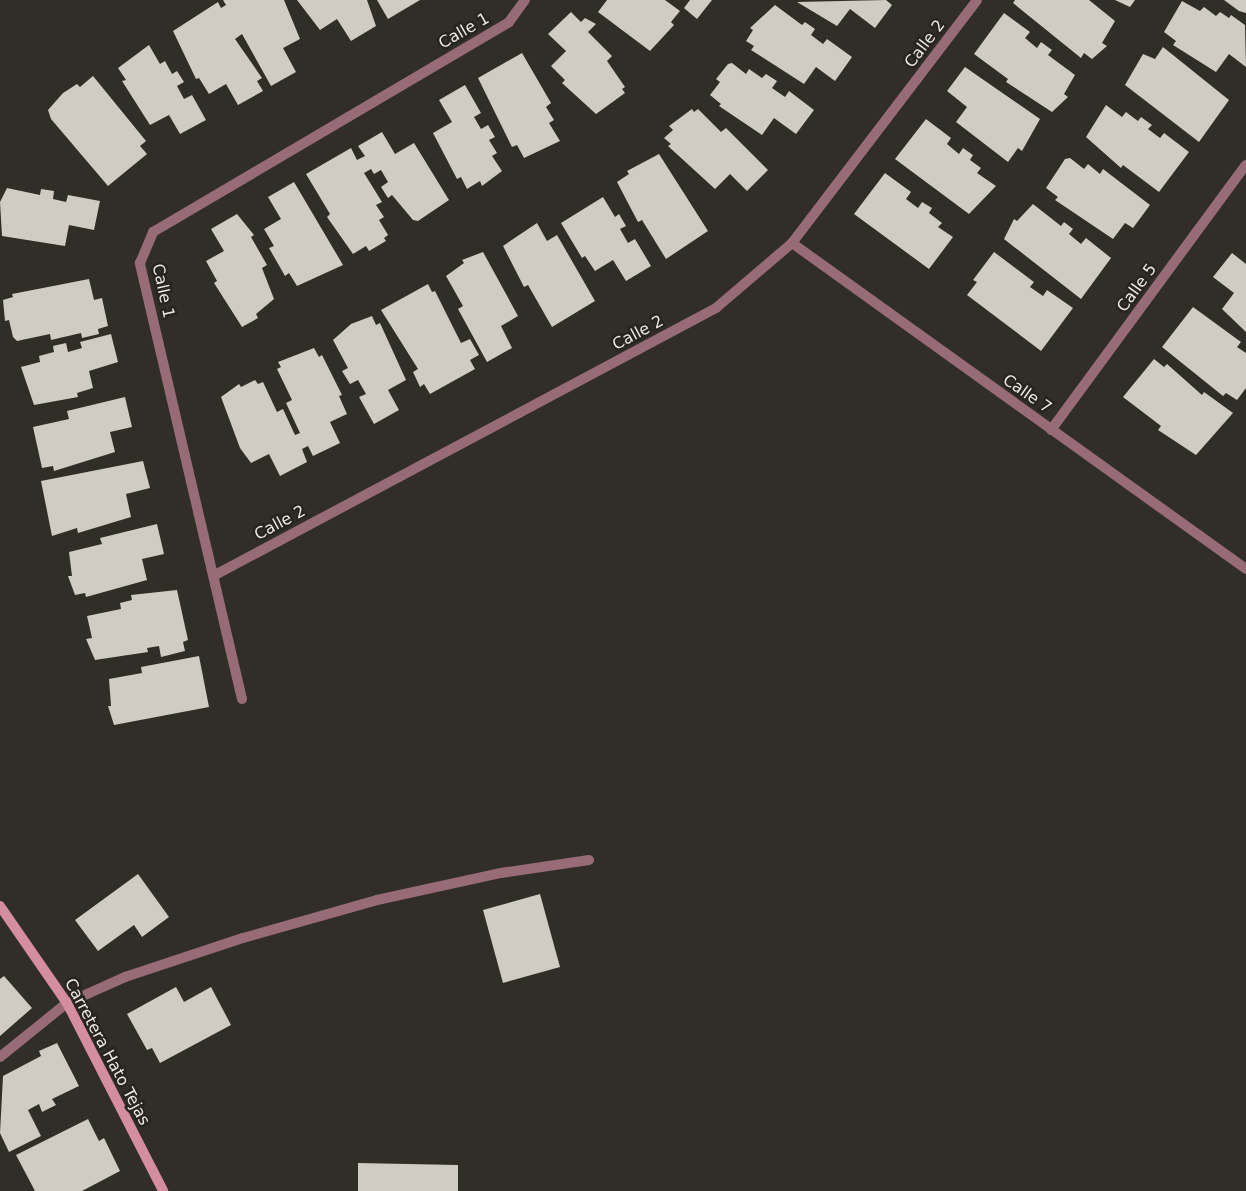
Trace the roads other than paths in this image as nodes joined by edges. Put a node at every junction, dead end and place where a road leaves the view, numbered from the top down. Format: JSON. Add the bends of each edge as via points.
{"nodes":[{"id":1,"x":526,"y":0,"type":"edge"},
{"id":2,"x":977,"y":0,"type":"edge"},
{"id":3,"x":1246,"y":165,"type":"edge"},
{"id":4,"x":792,"y":243,"type":"junction"},
{"id":5,"x":1052,"y":430,"type":"junction"},
{"id":6,"x":1246,"y":569,"type":"edge"},
{"id":7,"x":215,"y":575,"type":"junction"},
{"id":8,"x":242,"y":699,"type":"dead end"},
{"id":9,"x":590,"y":860,"type":"dead end"},
{"id":10,"x":0,"y":906,"type":"edge"},
{"id":11,"x":67,"y":1003,"type":"junction"},
{"id":12,"x":0,"y":1057,"type":"edge"},
{"id":13,"x":163,"y":1191,"type":"edge"}],
"edges":[{"from":1,"to":7,"type":"street","name":"Calle 1","via":[[509,22],[153,232],[140,263]]},
{"from":2,"to":4,"type":"street","name":"Calle 2"},
{"from":3,"to":5,"type":"street","name":"Calle 5"},
{"from":4,"to":5,"type":"street","name":"Calle 7"},
{"from":4,"to":7,"type":"street","name":"Calle 2","via":[[716,308]]},
{"from":5,"to":6,"type":"street","name":"Calle 7"},
{"from":7,"to":8,"type":"street","name":"Calle 1"},
{"from":9,"to":11,"type":"street","via":[[501,873],[377,900],[234,941],[125,977]]},
{"from":10,"to":11,"type":"street","name":"Carretera Hato Tejas"},
{"from":11,"to":12,"type":"street"},
{"from":11,"to":13,"type":"street","name":"Carretera Hato Tejas"}]}
